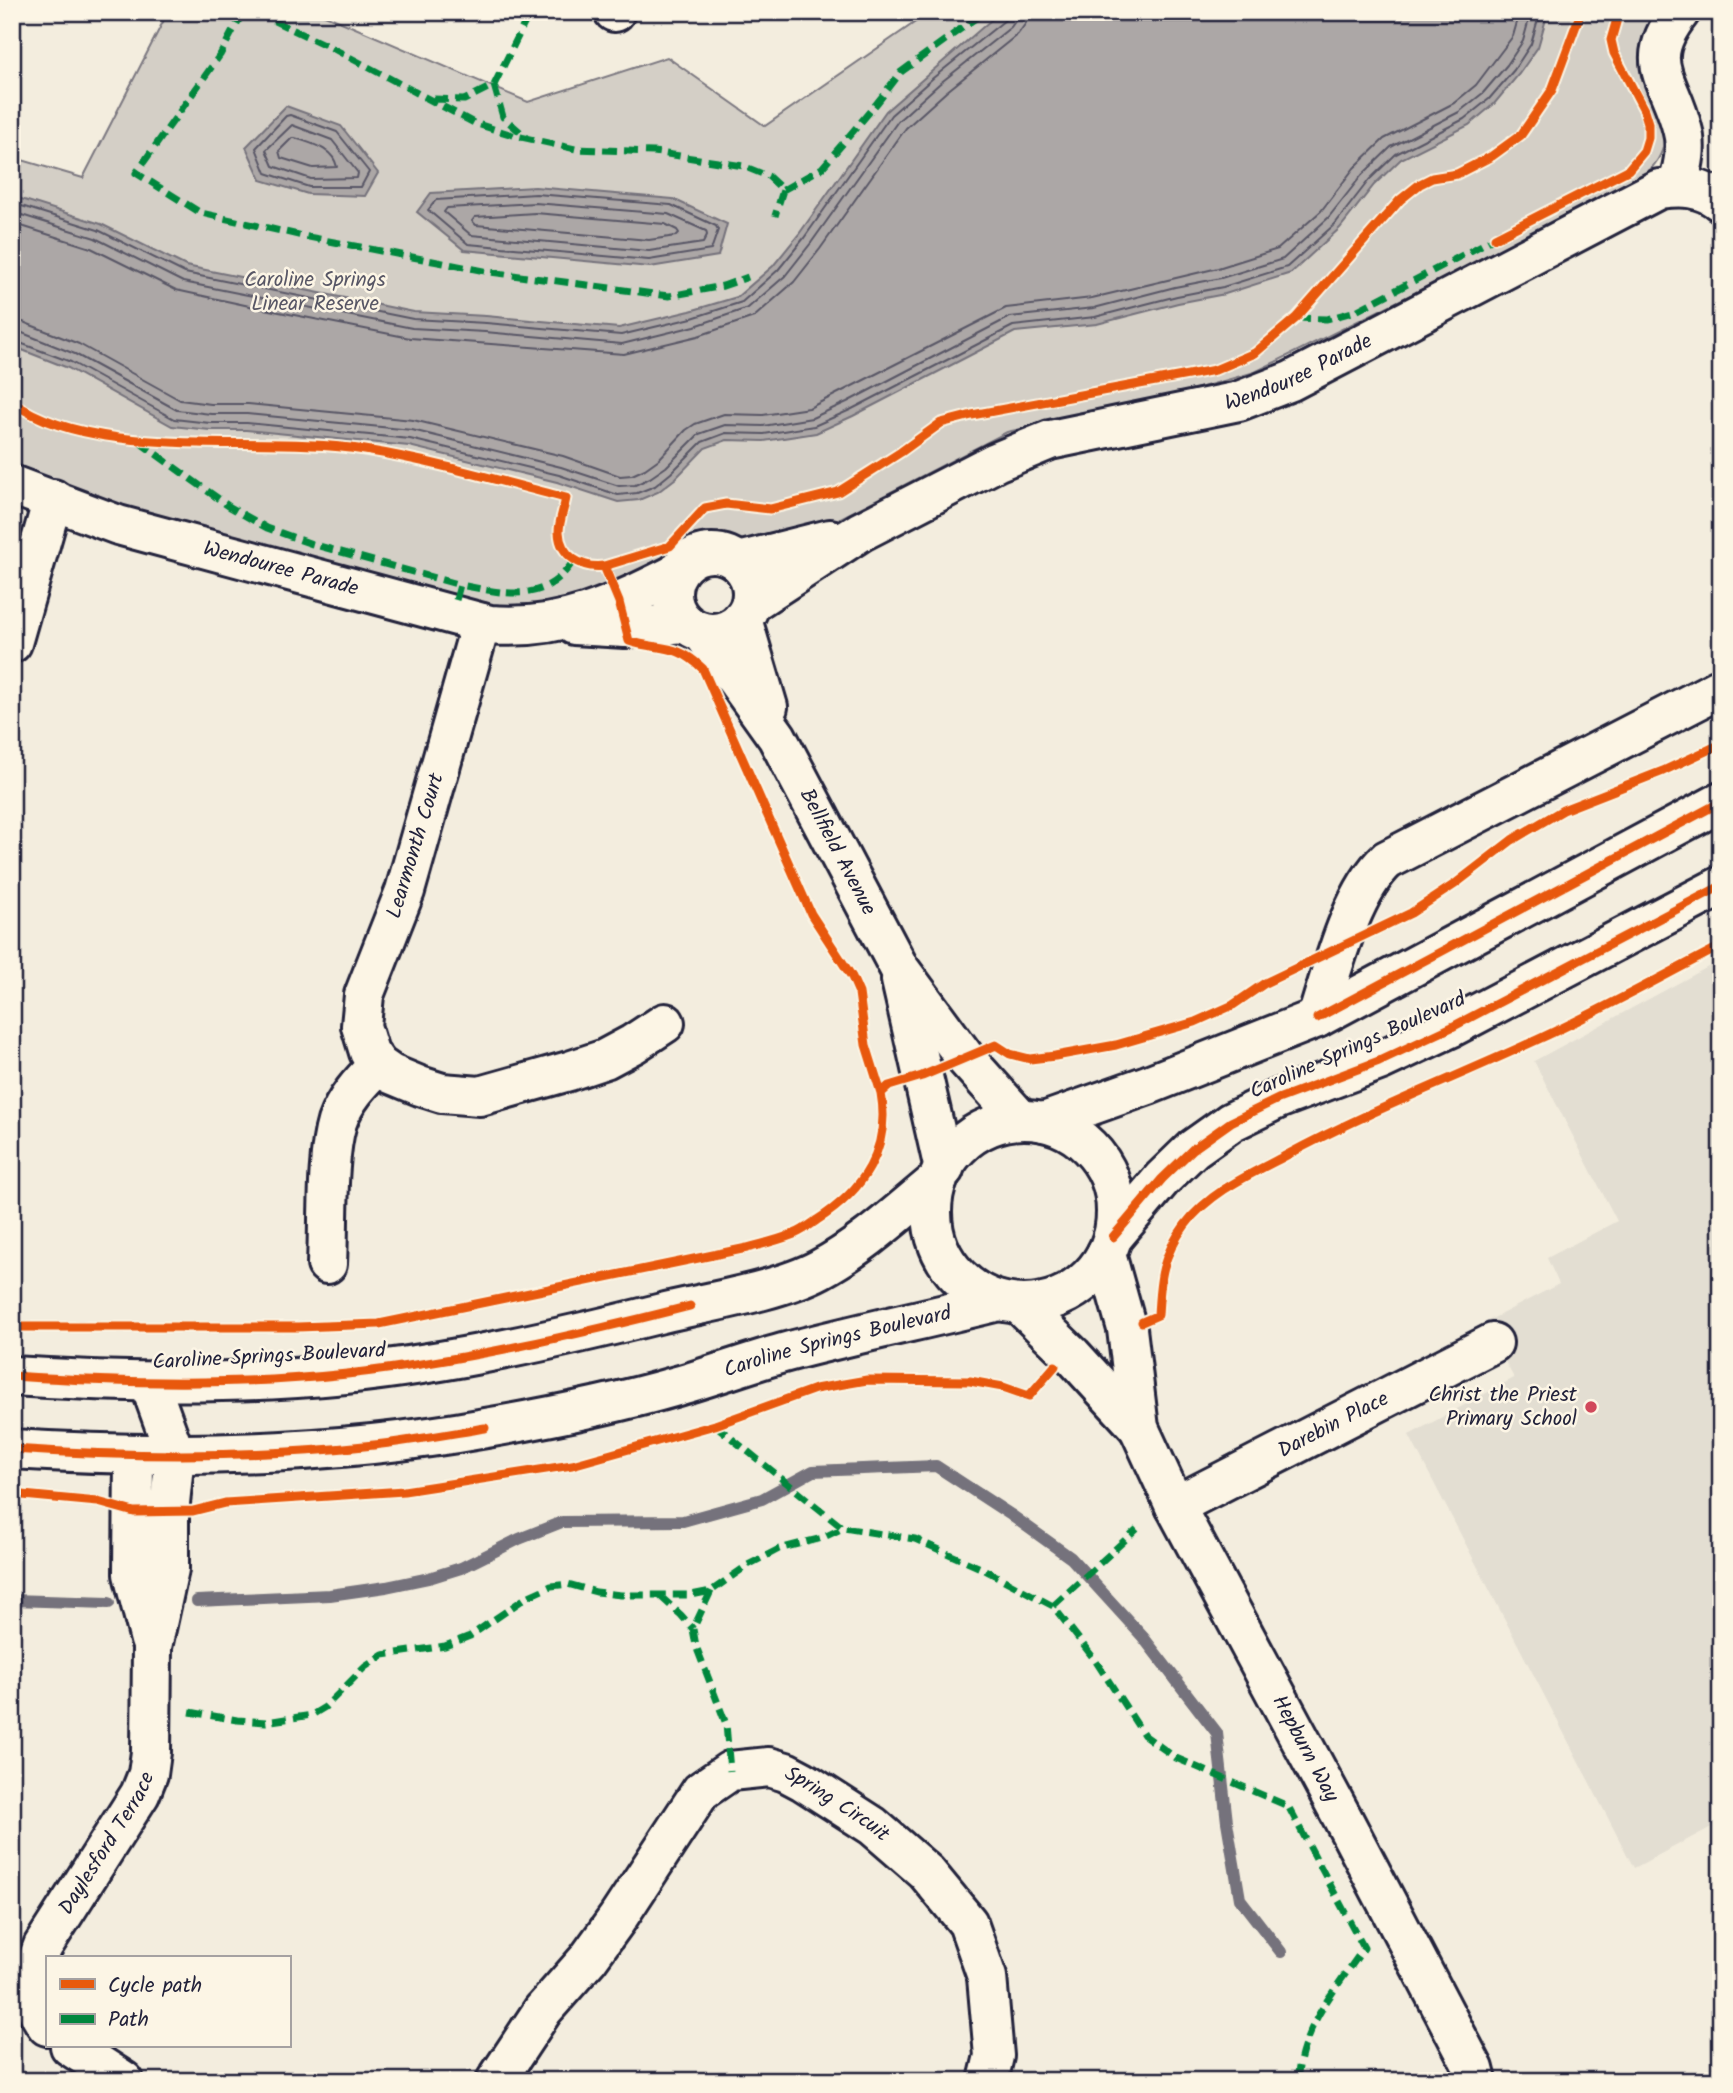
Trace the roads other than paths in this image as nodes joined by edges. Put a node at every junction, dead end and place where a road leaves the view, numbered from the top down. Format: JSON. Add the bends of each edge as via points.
{"nodes":[{"id":1,"x":1680,"y":12,"type":"edge"},
{"id":2,"x":1678,"y":186,"type":"junction"},
{"id":3,"x":1721,"y":202,"type":"edge"},
{"id":4,"x":12,"y":485,"type":"edge"},
{"id":5,"x":53,"y":499,"type":"junction"},
{"id":6,"x":859,"y":532,"type":"junction"},
{"id":7,"x":738,"y":562,"type":"junction"},
{"id":8,"x":676,"y":574,"type":"junction"},
{"id":9,"x":746,"y":611,"type":"junction"},
{"id":10,"x":481,"y":623,"type":"junction"},
{"id":11,"x":554,"y":624,"type":"junction"},
{"id":12,"x":694,"y":628,"type":"junction"},
{"id":13,"x":12,"y":643,"type":"edge"},
{"id":14,"x":1721,"y":688,"type":"edge"},
{"id":15,"x":777,"y":737,"type":"junction"},
{"id":16,"x":1721,"y":802,"type":"edge"},
{"id":17,"x":1721,"y":886,"type":"edge"},
{"id":18,"x":898,"y":968,"type":"junction"},
{"id":19,"x":1317,"y":1018,"type":"junction"},
{"id":20,"x":665,"y":1023,"type":"dead end"},
{"id":21,"x":378,"y":1065,"type":"junction"},
{"id":22,"x":1032,"y":1121,"type":"junction"},
{"id":23,"x":941,"y":1175,"type":"junction"},
{"id":24,"x":1110,"y":1245,"type":"junction"},
{"id":25,"x":327,"y":1264,"type":"dead end"},
{"id":26,"x":1009,"y":1302,"type":"junction"},
{"id":27,"x":1493,"y":1343,"type":"dead end"},
{"id":28,"x":12,"y":1376,"type":"edge"},
{"id":29,"x":149,"y":1382,"type":"junction"},
{"id":30,"x":1139,"y":1427,"type":"junction"},
{"id":31,"x":12,"y":1450,"type":"edge"},
{"id":32,"x":175,"y":1454,"type":"junction"},
{"id":33,"x":134,"y":1456,"type":"junction"},
{"id":34,"x":1175,"y":1506,"type":"junction"},
{"id":35,"x":152,"y":1647,"type":"junction"},
{"id":36,"x":32,"y":2022,"type":"edge"},
{"id":37,"x":74,"y":2048,"type":"edge"},
{"id":38,"x":1478,"y":2077,"type":"edge"},
{"id":39,"x":124,"y":2081,"type":"edge"},
{"id":40,"x":496,"y":2081,"type":"edge"},
{"id":41,"x":988,"y":2081,"type":"edge"}],
"edges":[{"from":1,"to":2,"type":"street","via":[[1664,40],[1659,69],[1685,143]]},
{"from":2,"to":3,"type":"street","via":[[1696,188]]},
{"from":2,"to":6,"type":"street","name":"Wendouree Parade","via":[[1659,189],[1624,206],[1291,382],[1239,401],[1050,440],[964,476]]},
{"from":4,"to":5,"type":"street","name":"Wendouree Parade"},
{"from":5,"to":10,"type":"street","name":"Wendouree Parade","via":[[118,525]]},
{"from":5,"to":13,"type":"street"},
{"from":6,"to":7,"type":"street","name":"Wendouree Parade"},
{"from":6,"to":9,"type":"street","name":"Wendouree Parade"},
{"from":7,"to":8,"type":"street","via":[[722,553],[704,553],[687,561]]},
{"from":7,"to":9,"type":"street","via":[[748,576],[752,594]]},
{"from":8,"to":11,"type":"street","name":"Wendouree Parade","via":[[619,602]]},
{"from":8,"to":12,"type":"street","via":[[672,601],[680,617]]},
{"from":9,"to":12,"type":"street","via":[[736,625],[720,632]]},
{"from":9,"to":15,"type":"street","name":"Bellfield Avenue"},
{"from":10,"to":11,"type":"street","name":"Wendouree Parade"},
{"from":10,"to":21,"type":"street","name":"Learmonth Court","via":[[401,902],[364,995],[361,1026]]},
{"from":11,"to":12,"type":"street","name":"Wendouree Parade"},
{"from":12,"to":15,"type":"street","name":"Bellfield Avenue"},
{"from":14,"to":19,"type":"street","name":"Caroline Springs Boulevard","via":[[1387,860],[1367,884],[1339,948]]},
{"from":15,"to":18,"type":"street","name":"Bellfield Avenue"},
{"from":16,"to":19,"type":"street","name":"Caroline Springs Boulevard"},
{"from":17,"to":24,"type":"street","name":"Caroline Springs Boulevard","via":[[1452,1027],[1231,1122],[1169,1171]]},
{"from":18,"to":22,"type":"street","name":"Bellfield Avenue","via":[[966,1059]]},
{"from":18,"to":23,"type":"street","name":"Bellfield Avenue"},
{"from":19,"to":22,"type":"street","name":"Caroline Springs Boulevard","via":[[1147,1085]]},
{"from":20,"to":21,"type":"street","via":[[605,1059],[480,1096],[442,1093]]},
{"from":21,"to":25,"type":"street","via":[[350,1096],[337,1122]]},
{"from":22,"to":23,"type":"street","via":[[997,1124],[975,1134],[957,1149]]},
{"from":22,"to":24,"type":"street","via":[[1068,1130],[1103,1164],[1113,1187],[1116,1212]]},
{"from":23,"to":26,"type":"street","via":[[932,1205],[934,1230],[943,1254],[957,1275],[976,1290]]},
{"from":23,"to":29,"type":"street","name":"Caroline Springs Boulevard","via":[[856,1247],[818,1270],[775,1285],[471,1357],[345,1374]]},
{"from":24,"to":26,"type":"street","via":[[1091,1275],[1070,1292],[1046,1301]]},
{"from":24,"to":30,"type":"street","name":"Hepburn Way","via":[[1127,1328]]},
{"from":26,"to":30,"type":"street","name":"Hepburn Way","via":[[1072,1355]]},
{"from":26,"to":32,"type":"street","name":"Caroline Springs Boulevard","via":[[783,1353],[596,1406],[485,1428],[373,1445]]},
{"from":27,"to":34,"type":"street","name":"Darebin Place"},
{"from":28,"to":29,"type":"street","name":"Caroline Springs Boulevard"},
{"from":29,"to":32,"type":"street"},
{"from":29,"to":33,"type":"street","name":"Daylesford Terrace"},
{"from":30,"to":34,"type":"street","name":"Hepburn Way"},
{"from":31,"to":33,"type":"street","name":"Caroline Springs Boulevard"},
{"from":32,"to":33,"type":"street","name":"Caroline Springs Boulevard"},
{"from":32,"to":35,"type":"street","name":"Daylesford Terrace","via":[[169,1569]]},
{"from":33,"to":35,"type":"street","name":"Daylesford Terrace","via":[[133,1574]]},
{"from":34,"to":38,"type":"street","name":"Hepburn Way"},
{"from":35,"to":36,"type":"street","name":"Daylesford Terrace","via":[[148,1774],[140,1794],[43,1946],[35,1965]]},
{"from":37,"to":39,"type":"street"},
{"from":40,"to":41,"type":"street","name":"Spring Circuit","via":[[543,2011],[617,1919],[701,1791],[730,1771],[769,1767],[803,1781],[873,1826],[926,1871],[968,1923],[987,1977],[994,2056]]}]}
